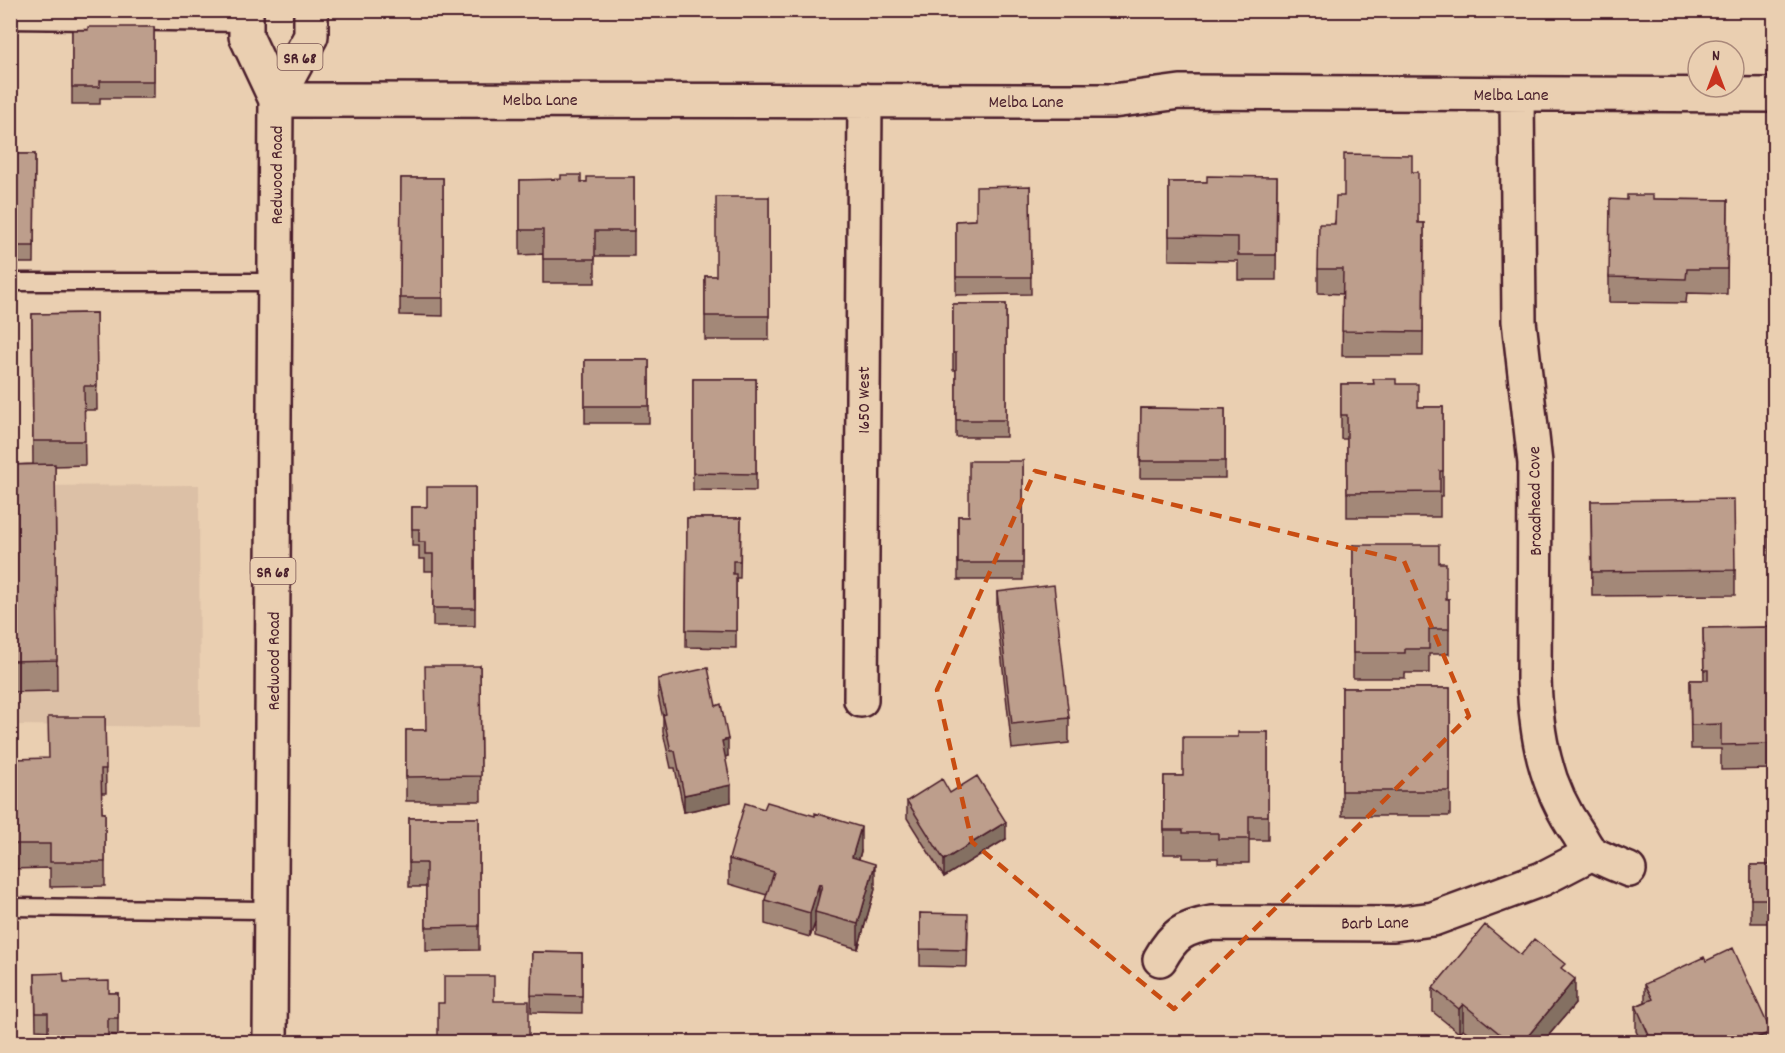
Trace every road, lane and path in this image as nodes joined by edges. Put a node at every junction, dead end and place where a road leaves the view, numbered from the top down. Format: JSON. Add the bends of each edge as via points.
{"nodes":[{"id":1,"x":311,"y":10,"type":"edge"},
{"id":2,"x":246,"y":17,"type":"edge"},
{"id":3,"x":10,"y":20,"type":"edge"},
{"id":4,"x":1518,"y":95,"type":"junction"},
{"id":5,"x":1774,"y":95,"type":"edge"},
{"id":6,"x":276,"y":100,"type":"junction"},
{"id":7,"x":865,"y":100,"type":"junction"},
{"id":8,"x":10,"y":282,"type":"edge"},
{"id":9,"x":275,"y":282,"type":"junction"},
{"id":10,"x":861,"y":700,"type":"dead end"},
{"id":11,"x":1592,"y":853,"type":"junction"},
{"id":12,"x":1629,"y":870,"type":"dead end"},
{"id":13,"x":10,"y":907,"type":"edge"},
{"id":14,"x":271,"y":910,"type":"junction"},
{"id":15,"x":1160,"y":959,"type":"dead end"},
{"id":16,"x":270,"y":1042,"type":"edge"}],
"edges":[{"from":1,"to":6,"type":"street","name":"Redwood Road","number":"SR 68","via":[[311,36]]},
{"from":2,"to":3,"type":"lane"},
{"from":2,"to":6,"type":"street","name":"Redwood Road","number":"SR 68","via":[[246,36]]},
{"from":4,"to":5,"type":"street","name":"Melba Lane"},
{"from":4,"to":7,"type":"street","name":"Melba Lane","via":[[1180,92],[1113,101]]},
{"from":4,"to":11,"type":"street","name":"Broadhead Cove","via":[[1519,321],[1535,464],[1535,714],[1550,778],[1567,817]]},
{"from":6,"to":7,"type":"street","name":"Melba Lane"},
{"from":6,"to":9,"type":"street","name":"Redwood Road","number":"SR 68"},
{"from":7,"to":10,"type":"street","name":"1650 West"},
{"from":8,"to":9,"type":"lane"},
{"from":9,"to":14,"type":"street","name":"Redwood Road","number":"SR 68"},
{"from":11,"to":12,"type":"street"},
{"from":11,"to":15,"type":"street","name":"Barb Lane","via":[[1542,879],[1432,920],[1394,924],[1212,922],[1179,932]]},
{"from":13,"to":14,"type":"lane"},
{"from":14,"to":16,"type":"street","name":"Redwood Road","number":"SR 68"}]}
